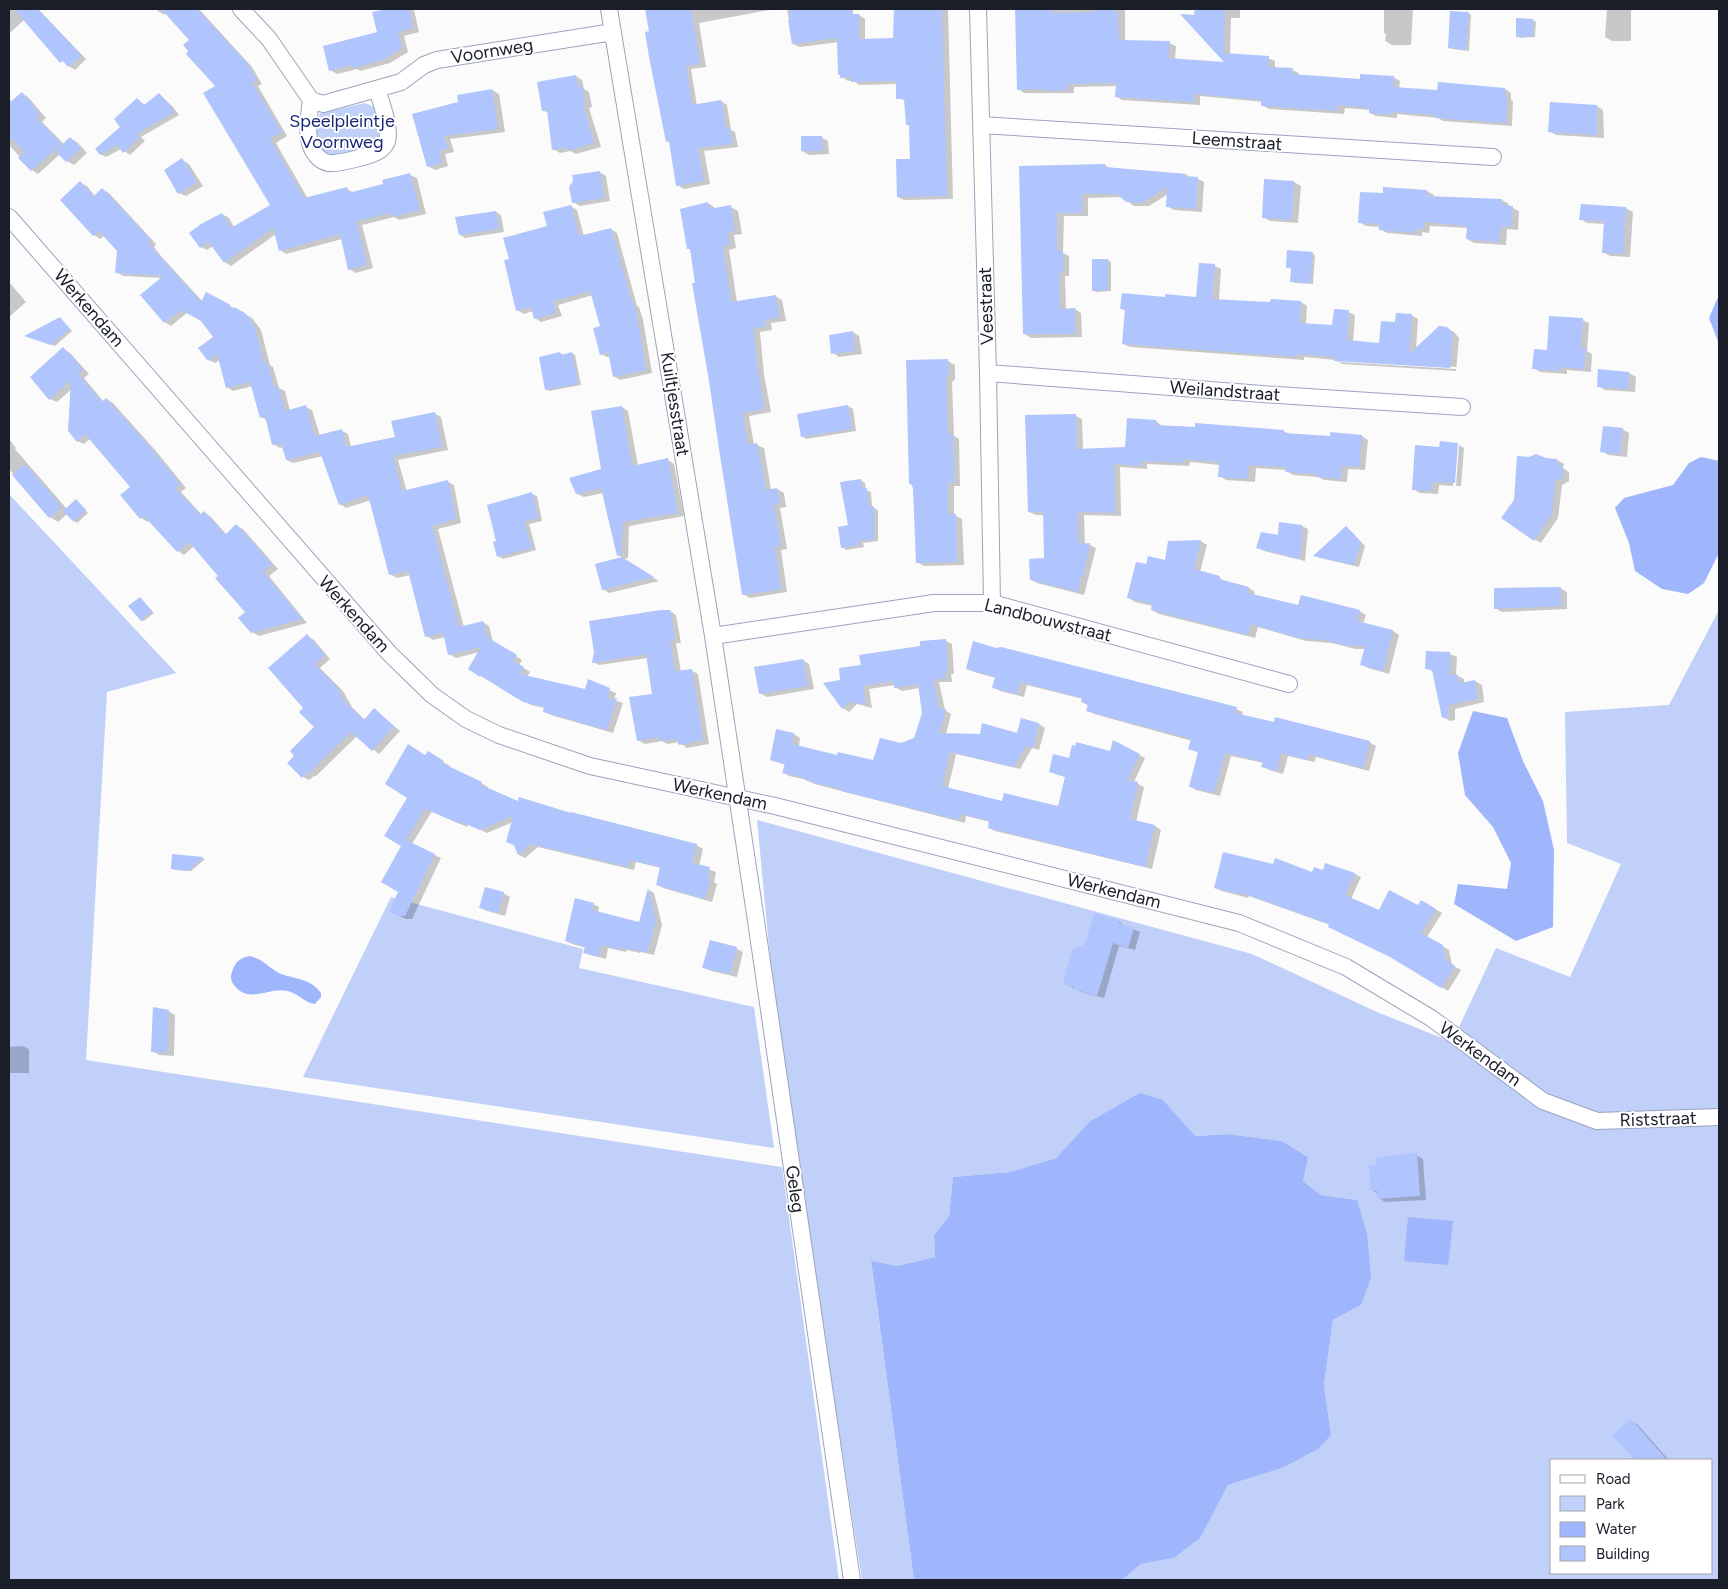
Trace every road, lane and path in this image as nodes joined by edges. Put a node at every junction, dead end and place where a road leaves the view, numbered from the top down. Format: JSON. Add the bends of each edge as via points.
{"nodes":[{"id":1,"x":241,"y":9,"type":"edge"},
{"id":2,"x":609,"y":9,"type":"edge"},
{"id":3,"x":978,"y":9,"type":"edge"},
{"id":4,"x":613,"y":32,"type":"junction"},
{"id":5,"x":377,"y":89,"type":"junction"},
{"id":6,"x":311,"y":100,"type":"junction"},
{"id":7,"x":981,"y":124,"type":"junction"},
{"id":8,"x":1492,"y":157,"type":"dead end"},
{"id":9,"x":9,"y":217,"type":"edge"},
{"id":10,"x":988,"y":373,"type":"junction"},
{"id":11,"x":1462,"y":407,"type":"dead end"},
{"id":12,"x":992,"y":603,"type":"junction"},
{"id":13,"x":713,"y":636,"type":"junction"},
{"id":14,"x":1289,"y":684,"type":"dead end"},
{"id":15,"x":738,"y":799,"type":"junction"},
{"id":16,"x":1719,"y":1117,"type":"edge"},
{"id":17,"x":1597,"y":1121,"type":"joint"},
{"id":18,"x":852,"y":1580,"type":"edge"}],
"edges":[{"from":1,"to":6,"type":"street","via":[[269,39]]},
{"from":2,"to":4,"type":"street","name":"Kuiltjesstraat"},
{"from":3,"to":7,"type":"street","name":"Veestraat"},
{"from":4,"to":5,"type":"street","name":"Voornweg","via":[[437,60],[424,65],[401,82]]},
{"from":4,"to":13,"type":"street","name":"Kuiltjesstraat"},
{"from":5,"to":6,"type":"street","name":"Voornweg","via":[[323,104]]},
{"from":5,"to":6,"type":"street","via":[[388,134],[386,143],[373,154],[337,163],[320,160],[311,147],[308,125]]},
{"from":7,"to":8,"type":"street","name":"Leemstraat"},
{"from":7,"to":10,"type":"street","name":"Veestraat"},
{"from":9,"to":15,"type":"street","name":"Werkendam","via":[[389,653],[432,694],[466,719],[508,738],[590,766]]},
{"from":10,"to":11,"type":"street","name":"Weilandstraat"},
{"from":10,"to":12,"type":"street","name":"Veestraat"},
{"from":12,"to":13,"type":"street","name":"Landbouwstraat","via":[[934,603]]},
{"from":12,"to":14,"type":"street","name":"Landbouwstraat"},
{"from":13,"to":15,"type":"street","name":"Kuiltjesstraat"},
{"from":15,"to":17,"type":"street","name":"Werkendam","via":[[793,810],[1239,923],[1346,967],[1431,1018],[1543,1101]]},
{"from":15,"to":18,"type":"street","name":"Geleg"},
{"from":16,"to":17,"type":"street","name":"Riststraat"}]}
